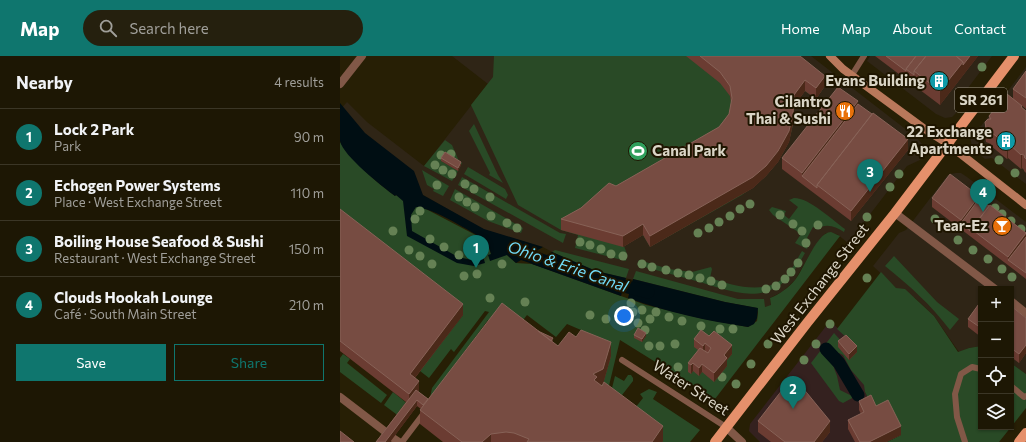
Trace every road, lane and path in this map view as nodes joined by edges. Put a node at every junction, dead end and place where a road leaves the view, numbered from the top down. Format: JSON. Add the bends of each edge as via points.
{"nodes":[{"id":1,"x":362,"y":56,"type":"edge"},
{"id":2,"x":830,"y":56,"type":"edge"},
{"id":3,"x":864,"y":56,"type":"edge"},
{"id":4,"x":1012,"y":57,"type":"edge"},
{"id":5,"x":852,"y":75,"type":"junction"},
{"id":6,"x":340,"y":84,"type":"edge"},
{"id":7,"x":948,"y":144,"type":"junction"},
{"id":8,"x":1026,"y":205,"type":"edge"},
{"id":9,"x":895,"y":213,"type":"junction"},
{"id":10,"x":991,"y":286,"type":"edge"},
{"id":11,"x":1014,"y":303,"type":"edge"},
{"id":12,"x":1026,"y":313,"type":"edge"},
{"id":13,"x":622,"y":360,"type":"dead end"},
{"id":14,"x":978,"y":368,"type":"edge"},
{"id":15,"x":1014,"y":389,"type":"edge"},
{"id":16,"x":1026,"y":396,"type":"edge"},
{"id":17,"x":340,"y":397,"type":"edge"},
{"id":18,"x":430,"y":406,"type":"edge"},
{"id":19,"x":726,"y":427,"type":"junction"},
{"id":20,"x":1026,"y":433,"type":"edge"},
{"id":21,"x":395,"y":439,"type":"edge"},
{"id":22,"x":715,"y":442,"type":"edge"},
{"id":23,"x":742,"y":442,"type":"edge"},
{"id":24,"x":965,"y":442,"type":"edge"},
{"id":25,"x":1019,"y":442,"type":"edge"}],
"edges":[{"from":1,"to":6,"type":"street"},
{"from":2,"to":5,"type":"main road"},
{"from":3,"to":5,"type":"lane"},
{"from":4,"to":7,"type":"main road","number":"SR 261"},
{"from":5,"to":7,"type":"main road"},
{"from":7,"to":8,"type":"main road"},
{"from":7,"to":9,"type":"main road","name":"West Exchange Street","number":"SR 261"},
{"from":9,"to":10,"type":"street"},
{"from":9,"to":19,"type":"main road","name":"West Exchange Street","number":"SR 261"},
{"from":11,"to":12,"type":"street"},
{"from":13,"to":19,"type":"lane","name":"Water Street"},
{"from":14,"to":24,"type":"lane","via":[[972,367],[961,374],[955,394],[957,417]]},
{"from":15,"to":16,"type":"lane"},
{"from":17,"to":21,"type":"street"},
{"from":18,"to":21,"type":"lane"},
{"from":19,"to":22,"type":"main road","name":"West Exchange Street","number":"SR 261"},
{"from":19,"to":23,"type":"street","name":"Water Street"},
{"from":20,"to":25,"type":"main road"}]}
